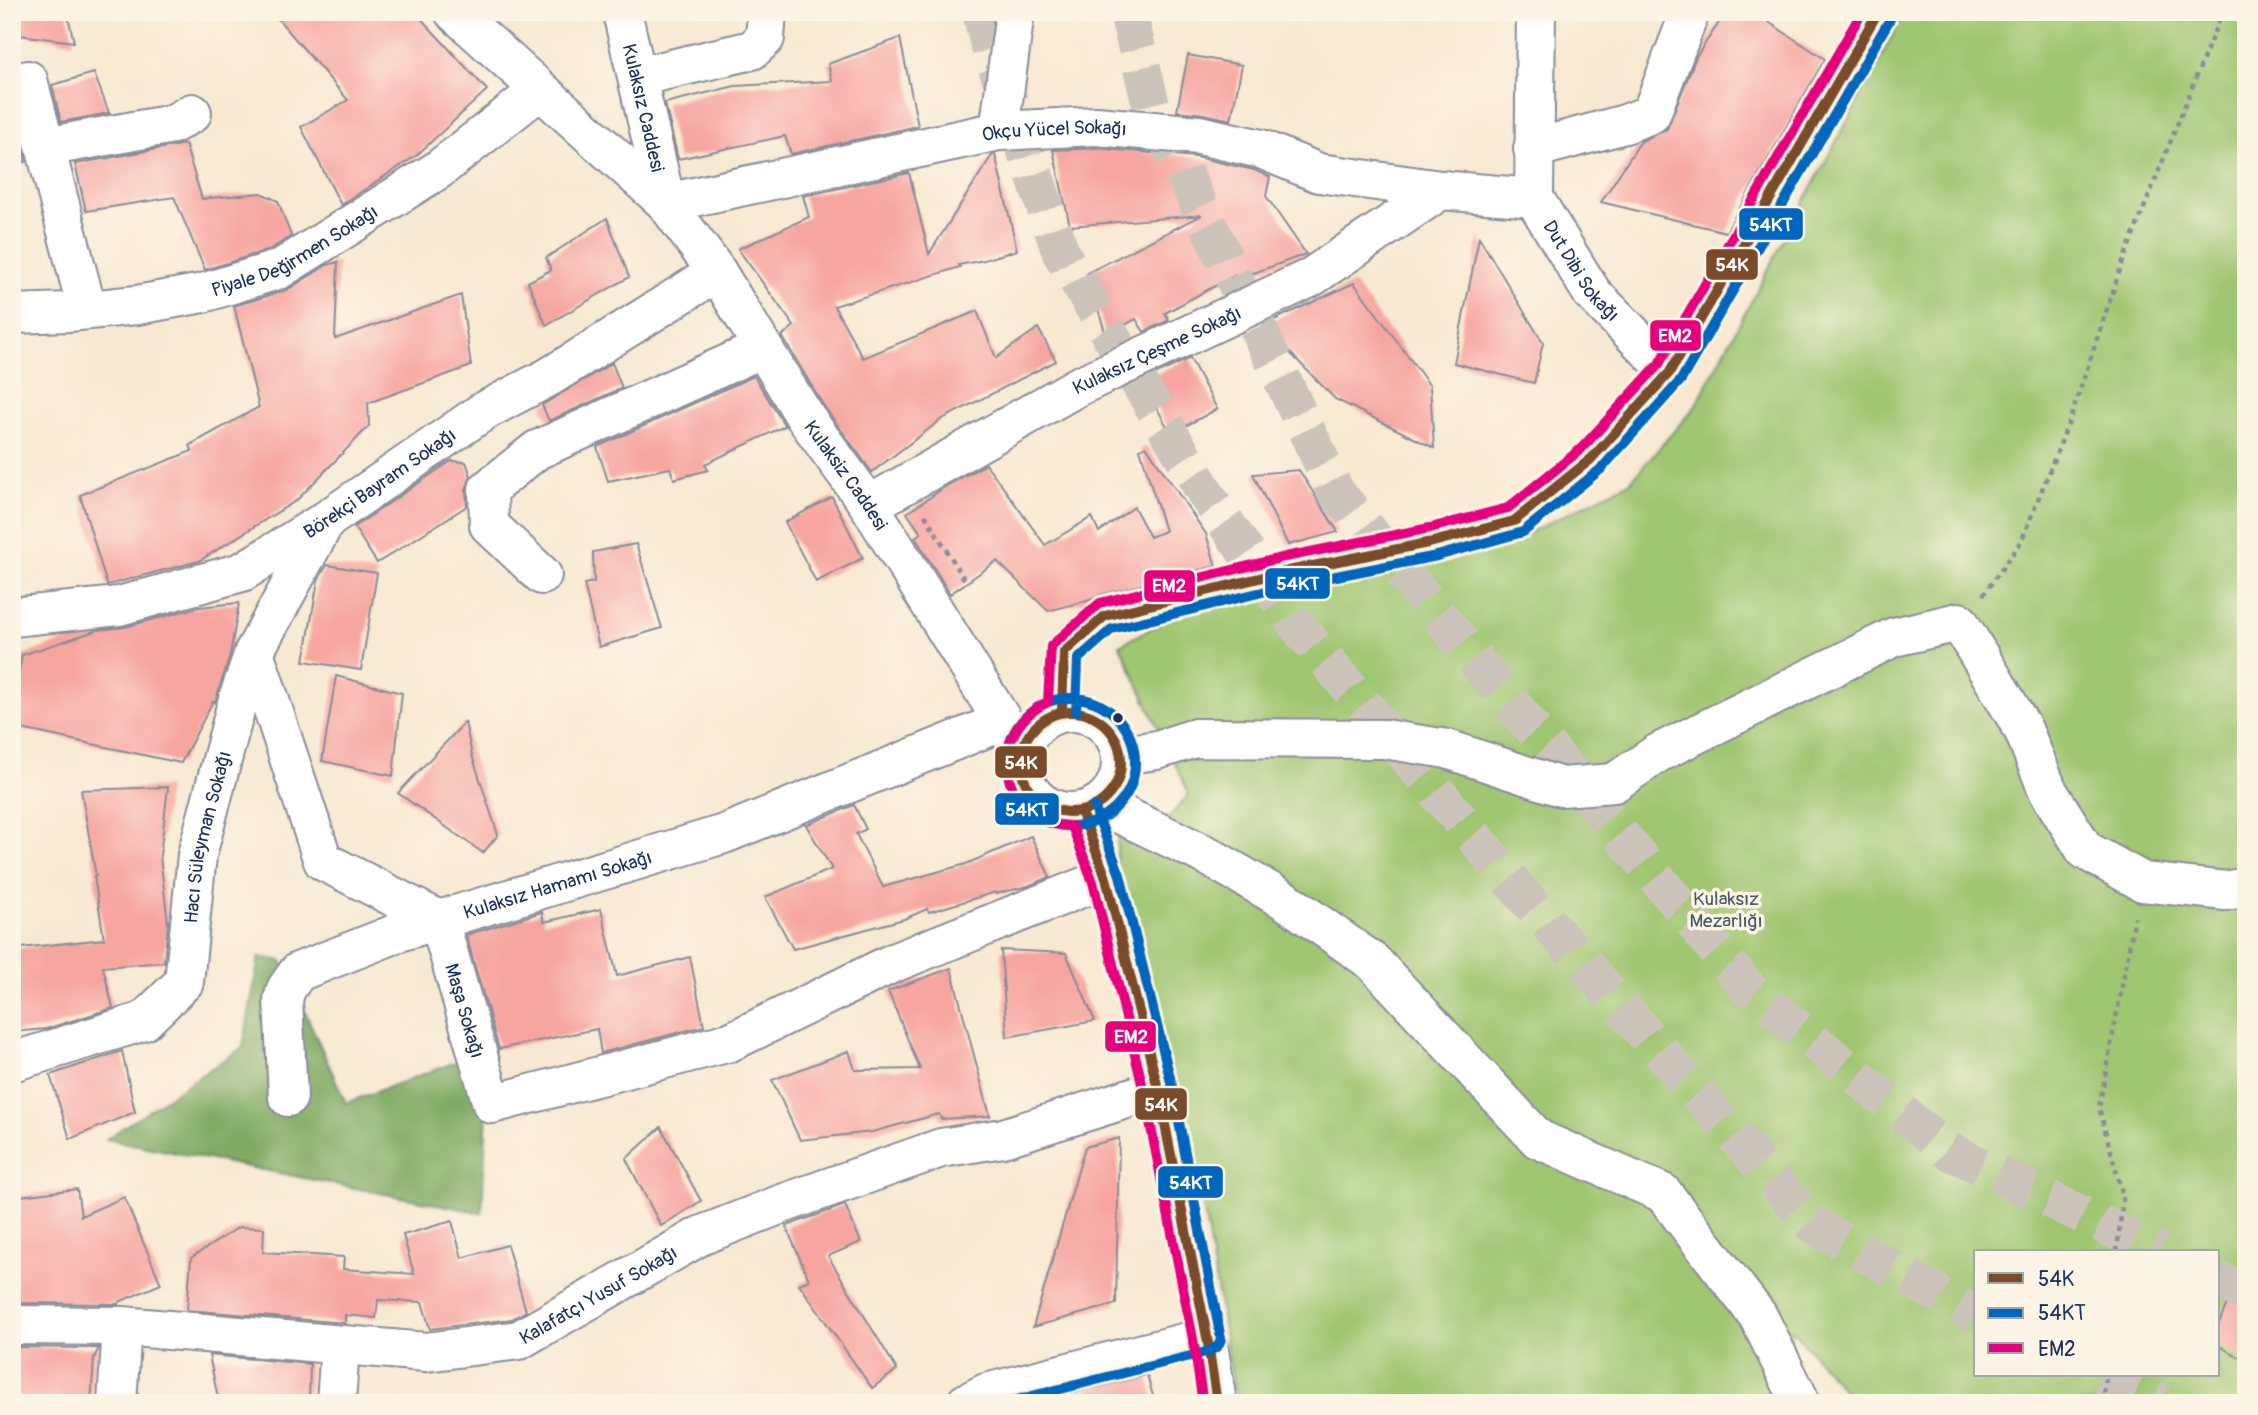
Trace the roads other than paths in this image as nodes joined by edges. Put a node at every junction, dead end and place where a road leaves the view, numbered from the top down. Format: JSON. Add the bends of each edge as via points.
{"nodes":[{"id":1,"x":454,"y":12,"type":"edge"},
{"id":2,"x":622,"y":12,"type":"edge"},
{"id":3,"x":767,"y":12,"type":"edge"},
{"id":4,"x":1015,"y":12,"type":"edge"},
{"id":5,"x":1536,"y":12,"type":"edge"},
{"id":6,"x":1690,"y":12,"type":"edge"},
{"id":7,"x":1878,"y":12,"type":"edge"},
{"id":8,"x":28,"y":80,"type":"dead end"},
{"id":9,"x":540,"y":90,"type":"junction"},
{"id":10,"x":640,"y":91,"type":"junction"},
{"id":11,"x":192,"y":113,"type":"dead end"},
{"id":12,"x":999,"y":131,"type":"junction"},
{"id":13,"x":597,"y":141,"type":"junction"},
{"id":14,"x":46,"y":146,"type":"junction"},
{"id":15,"x":1533,"y":149,"type":"junction"},
{"id":16,"x":1441,"y":190,"type":"junction"},
{"id":17,"x":1534,"y":198,"type":"junction"},
{"id":18,"x":666,"y":203,"type":"junction"},
{"id":19,"x":717,"y":272,"type":"junction"},
{"id":20,"x":87,"y":310,"type":"junction"},
{"id":21,"x":12,"y":314,"type":"edge"},
{"id":22,"x":763,"y":348,"type":"junction"},
{"id":23,"x":1670,"y":372,"type":"junction"},
{"id":24,"x":869,"y":505,"type":"junction"},
{"id":25,"x":325,"y":521,"type":"junction"},
{"id":26,"x":542,"y":575,"type":"dead end"},
{"id":27,"x":12,"y":617,"type":"edge"},
{"id":28,"x":254,"y":652,"type":"junction"},
{"id":29,"x":1062,"y":712,"type":"junction"},
{"id":30,"x":1011,"y":737,"type":"junction"},
{"id":31,"x":1121,"y":755,"type":"junction"},
{"id":32,"x":1090,"y":808,"type":"junction"},
{"id":33,"x":1106,"y":878,"type":"junction"},
{"id":34,"x":2246,"y":887,"type":"edge"},
{"id":35,"x":439,"y":920,"type":"junction"},
{"id":36,"x":12,"y":1062,"type":"edge"},
{"id":37,"x":1158,"y":1089,"type":"junction"},
{"id":38,"x":288,"y":1097,"type":"dead end"},
{"id":39,"x":12,"y":1325,"type":"edge"},
{"id":40,"x":122,"y":1326,"type":"junction"},
{"id":41,"x":1207,"y":1337,"type":"junction"},
{"id":42,"x":340,"y":1346,"type":"junction"},
{"id":43,"x":117,"y":1403,"type":"edge"},
{"id":44,"x":336,"y":1403,"type":"edge"},
{"id":45,"x":967,"y":1403,"type":"edge"},
{"id":46,"x":1217,"y":1403,"type":"edge"},
{"id":47,"x":1801,"y":1403,"type":"edge"}],
"edges":[{"from":1,"to":9,"type":"street"},
{"from":2,"to":10,"type":"street","name":"Kulaksız Caddesi"},
{"from":3,"to":10,"type":"street","via":[[765,38],[752,50]]},
{"from":4,"to":12,"type":"street"},
{"from":5,"to":15,"type":"street","name":"Dut Dibi Sokağı"},
{"from":6,"to":15,"type":"street","via":[[1651,114]]},
{"from":7,"to":23,"type":"street"},
{"from":8,"to":14,"type":"street"},
{"from":9,"to":13,"type":"street"},
{"from":9,"to":20,"type":"street","name":"Piyale Değirmen Sokağı","via":[[438,170],[280,269],[204,293]]},
{"from":10,"to":13,"type":"street"},
{"from":10,"to":18,"type":"street","name":"Kulaksız Caddesi"},
{"from":11,"to":14,"type":"street","via":[[173,124]]},
{"from":12,"to":16,"type":"street","name":"Okçu Yücel Sokağı","via":[[1097,126],[1199,135],[1261,149],[1319,173]]},
{"from":12,"to":18,"type":"street","name":"Okçu Yücel Sokağı"},
{"from":13,"to":18,"type":"street"},
{"from":14,"to":20,"type":"street"},
{"from":15,"to":17,"type":"street","name":"Dut Dibi Sokağı"},
{"from":16,"to":17,"type":"street","name":"Okçu Yücel Sokağı"},
{"from":16,"to":24,"type":"street","name":"Kulaksız Çeşme Sokağı","via":[[1310,278],[1077,387]]},
{"from":17,"to":23,"type":"street","name":"Dut Dibi Sokağı","via":[[1592,293]]},
{"from":18,"to":19,"type":"street","name":"Kulaksiz Caddesi"},
{"from":19,"to":22,"type":"street","name":"Kulaksiz Caddesi"},
{"from":19,"to":25,"type":"street","name":"Börekçi Bayram Sokağı","via":[[549,377],[484,411]]},
{"from":20,"to":21,"type":"street","name":"Piyale Değirmen Sokağı"},
{"from":22,"to":24,"type":"street","name":"Kulaksiz Caddesi","via":[[805,417]]},
{"from":22,"to":26,"type":"street","via":[[537,450],[488,489],[489,525]]},
{"from":23,"to":29,"type":"street","via":[[1591,459],[1514,521],[1105,616],[1064,652]]},
{"from":24,"to":30,"type":"street","name":"Kulaksiz Caddesi"},
{"from":25,"to":27,"type":"street","name":"Börekçi Bayram Sokağı","via":[[242,572],[119,606]]},
{"from":25,"to":28,"type":"street","name":"Hacı Süleyman Sokağı"},
{"from":28,"to":35,"type":"street","name":"Kulaksız Hamamı Sokağı","via":[[323,861]]},
{"from":28,"to":36,"type":"street","name":"Hacı Süleyman Sokağı","via":[[197,855],[184,982],[144,1021]]},
{"from":29,"to":30,"type":"street","via":[[1048,717],[1026,737]]},
{"from":29,"to":31,"type":"street","via":[[1078,712],[1107,726]]},
{"from":30,"to":32,"type":"street","via":[[1025,783],[1035,797],[1064,812]]},
{"from":30,"to":35,"type":"street","name":"Kulaksız Hamamı Sokağı","via":[[724,834]]},
{"from":31,"to":32,"type":"street","via":[[1121,769],[1110,795]]},
{"from":31,"to":34,"type":"street","via":[[1195,738],[1384,739],[1447,749],[1561,787],[1614,783],[1658,753],[1894,637],[1959,622],[2023,729],[2048,791],[2085,850],[2143,882],[2226,891]]},
{"from":32,"to":33,"type":"street"},
{"from":32,"to":47,"type":"street","via":[[1208,856],[1286,901],[1373,962],[1538,1139],[1663,1193],[1758,1316]]},
{"from":33,"to":35,"type":"street","name":"Maşa Sokağı","via":[[893,964],[730,1042],[492,1104]]},
{"from":33,"to":37,"type":"street"},
{"from":35,"to":38,"type":"street","via":[[298,972],[283,1000]]},
{"from":37,"to":41,"type":"street"},
{"from":37,"to":42,"type":"street","name":"Kalafatçı Yusuf Sokağı","via":[[1003,1138],[941,1148],[700,1236],[519,1340],[426,1352]]},
{"from":39,"to":40,"type":"street","name":"Kalafatçı Yusuf Sokağı"},
{"from":40,"to":42,"type":"street","name":"Kalafatçı Yusuf Sokağı"},
{"from":40,"to":43,"type":"street"},
{"from":41,"to":45,"type":"street","via":[[986,1394]]},
{"from":41,"to":46,"type":"street"},
{"from":42,"to":44,"type":"street"}]}
